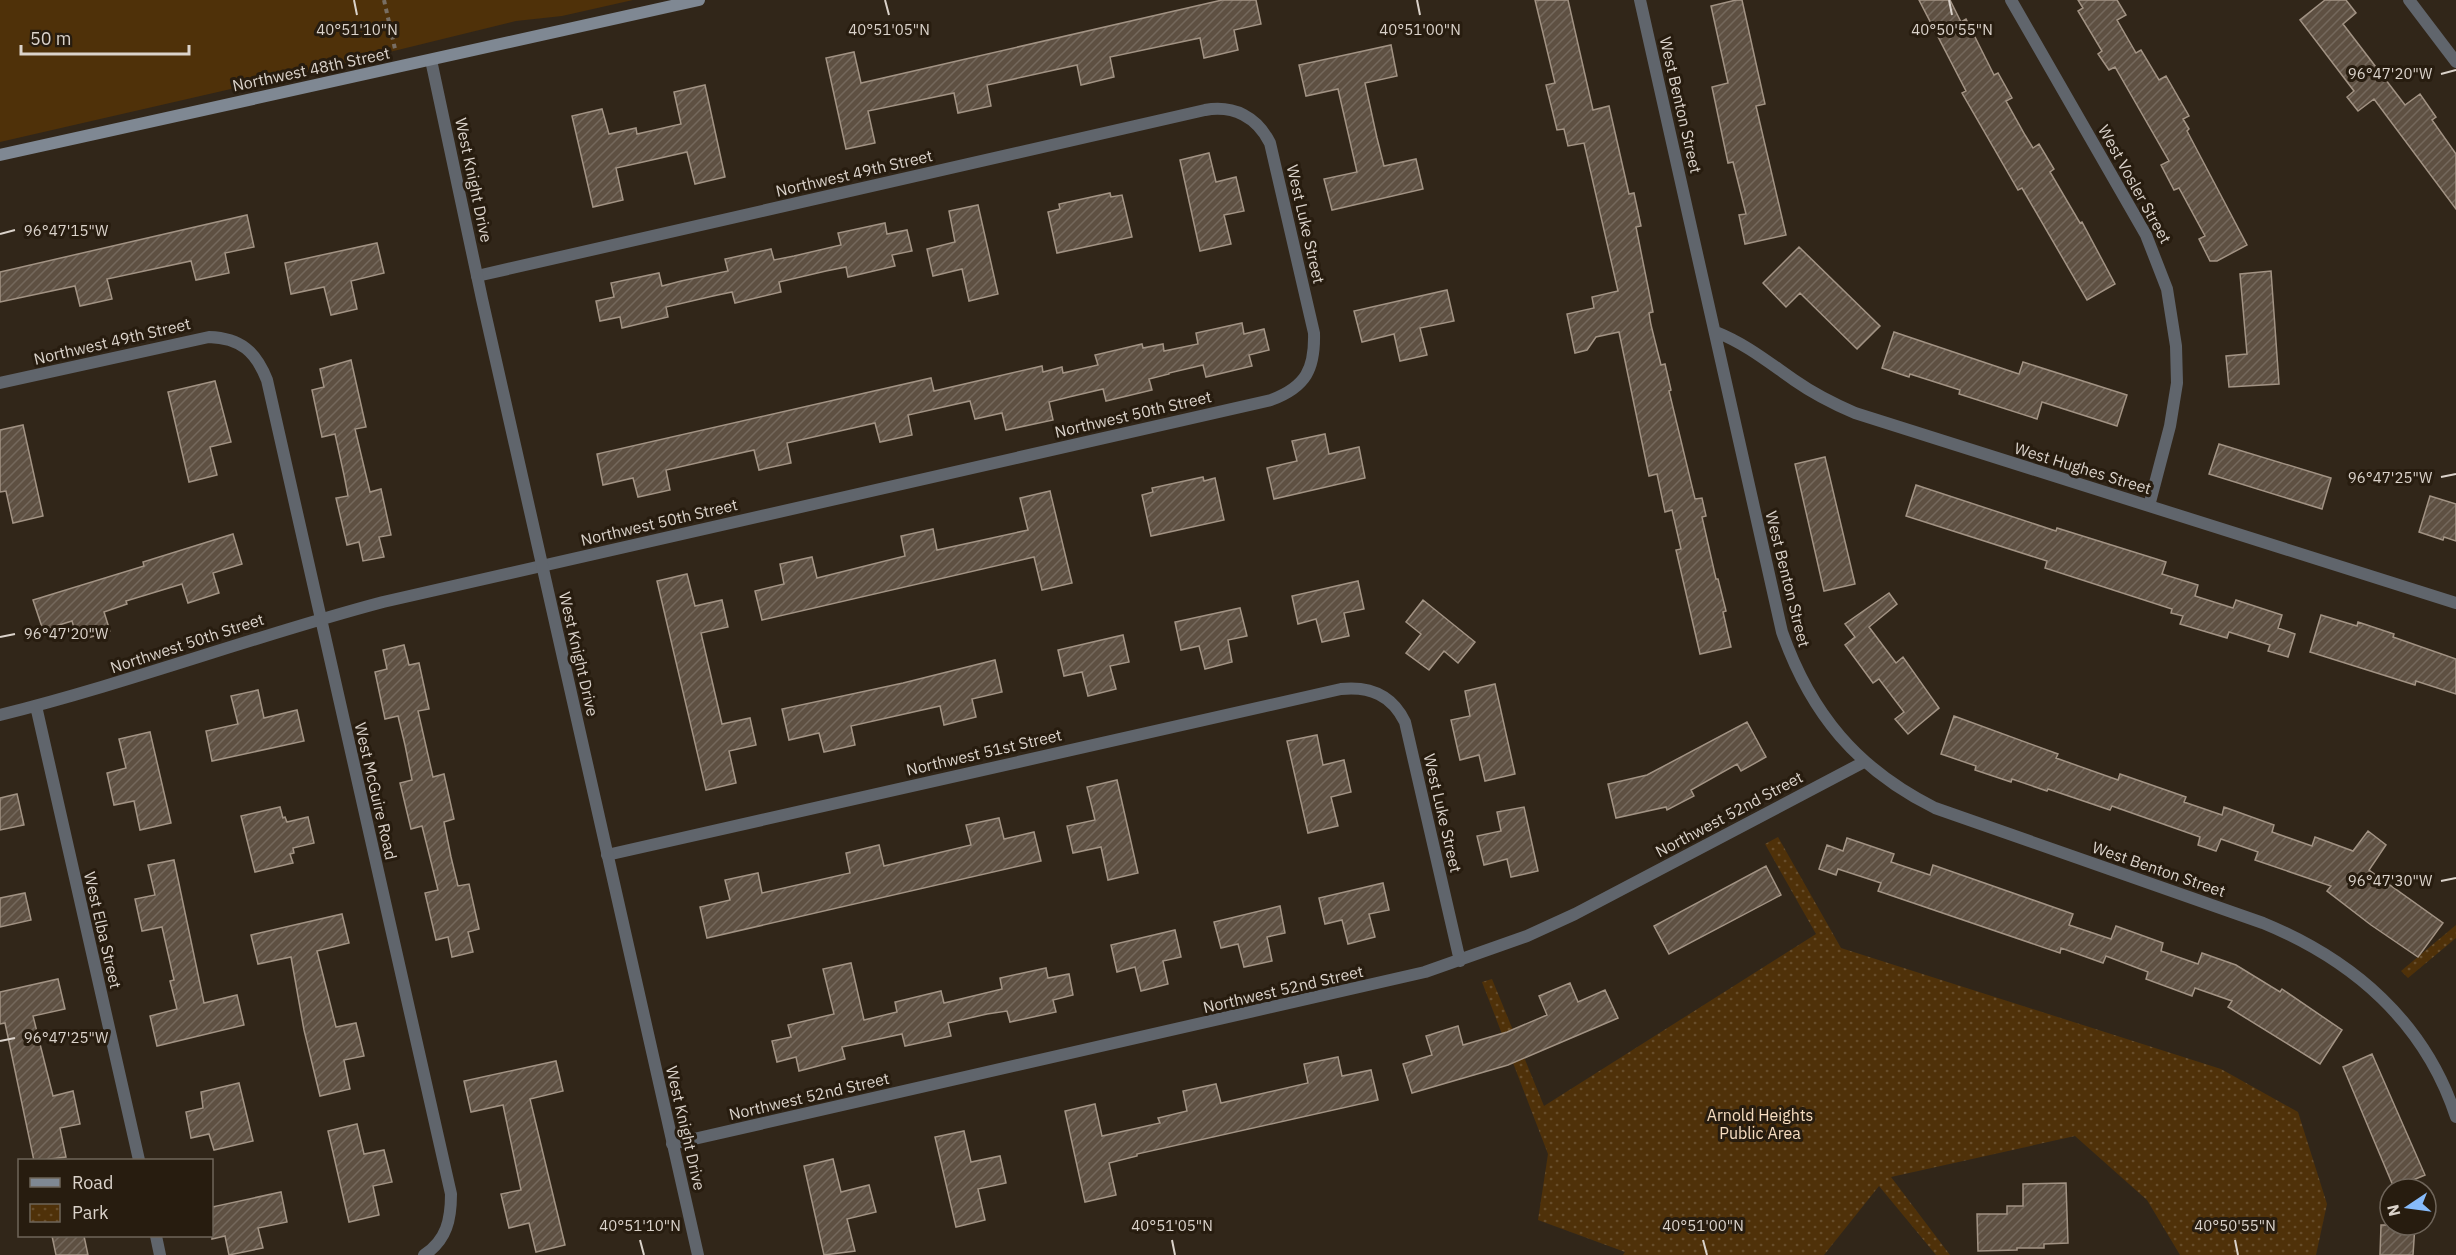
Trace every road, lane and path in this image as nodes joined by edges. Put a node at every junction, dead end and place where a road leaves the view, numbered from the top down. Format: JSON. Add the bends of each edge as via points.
{"nodes":[{"id":1,"x":384,"y":0,"type":"edge"},
{"id":2,"x":699,"y":0,"type":"edge"},
{"id":3,"x":1640,"y":0,"type":"edge"},
{"id":4,"x":2012,"y":0,"type":"edge"},
{"id":5,"x":2409,"y":0,"type":"edge"},
{"id":6,"x":395,"y":49,"type":"dead end"},
{"id":7,"x":431,"y":60,"type":"junction"},
{"id":8,"x":2456,"y":62,"type":"edge"},
{"id":9,"x":1238,"y":112,"type":"joint"},
{"id":10,"x":0,"y":155,"type":"edge"},
{"id":11,"x":477,"y":276,"type":"junction"},
{"id":12,"x":1716,"y":332,"type":"junction"},
{"id":13,"x":232,"y":341,"type":"joint"},
{"id":14,"x":1314,"y":358,"type":"joint"},
{"id":15,"x":0,"y":383,"type":"edge"},
{"id":16,"x":2149,"y":506,"type":"junction"},
{"id":17,"x":542,"y":565,"type":"junction"},
{"id":18,"x":2456,"y":603,"type":"edge"},
{"id":19,"x":321,"y":619,"type":"junction"},
{"id":20,"x":1369,"y":690,"type":"joint"},
{"id":21,"x":36,"y":706,"type":"junction"},
{"id":22,"x":0,"y":715,"type":"edge"},
{"id":23,"x":1864,"y":762,"type":"junction"},
{"id":24,"x":607,"y":855,"type":"junction"},
{"id":25,"x":1460,"y":961,"type":"junction"},
{"id":26,"x":2456,"y":1118,"type":"edge"},
{"id":27,"x":672,"y":1144,"type":"junction"},
{"id":28,"x":139,"y":1159,"type":"edge"},
{"id":29,"x":156,"y":1237,"type":"edge"},
{"id":30,"x":160,"y":1255,"type":"edge"},
{"id":31,"x":424,"y":1255,"type":"edge"},
{"id":32,"x":698,"y":1255,"type":"edge"}],
"edges":[{"from":1,"to":6,"type":"path"},
{"from":2,"to":7,"type":"main road","name":"Northwest 48th Street"},
{"from":3,"to":12,"type":"street","name":"West Benton Street"},
{"from":4,"to":16,"type":"street","name":"West Vosler Street","via":[[2146,235],[2167,289],[2177,382]]},
{"from":5,"to":8,"type":"street"},
{"from":7,"to":10,"type":"main road","name":"Northwest 48th Street"},
{"from":7,"to":11,"type":"street","name":"West Knight Drive"},
{"from":9,"to":11,"type":"street","name":"Northwest 49th Street","via":[[1205,110]]},
{"from":9,"to":14,"type":"street","name":"West Luke Street","via":[[1260,127],[1273,152],[1314,333]]},
{"from":11,"to":17,"type":"street","name":"West Knight Drive"},
{"from":12,"to":16,"type":"street","name":"West Hughes Street","via":[[1760,355],[1823,398],[1856,413]]},
{"from":12,"to":23,"type":"street","name":"West Benton Street","via":[[1782,632],[1812,700]]},
{"from":13,"to":15,"type":"street","name":"Northwest 49th Street","via":[[200,338]]},
{"from":13,"to":19,"type":"street","name":"West McGuire Road","via":[[254,356],[267,380]]},
{"from":14,"to":17,"type":"street","name":"Northwest 50th Street","via":[[1299,385],[1271,400]]},
{"from":16,"to":18,"type":"street","name":"West Hughes Street"},
{"from":17,"to":19,"type":"street","name":"Northwest 50th Street"},
{"from":17,"to":24,"type":"street","name":"West Knight Drive"},
{"from":19,"to":21,"type":"street","name":"Northwest 50th Street"},
{"from":19,"to":31,"type":"street","name":"West McGuire Road","via":[[451,1194],[448,1228]]},
{"from":20,"to":24,"type":"street","name":"Northwest 51st Street","via":[[1341,689]]},
{"from":20,"to":25,"type":"street","name":"West Luke Street","via":[[1395,705],[1405,722]]},
{"from":21,"to":22,"type":"street","name":"Northwest 50th Street"},
{"from":21,"to":28,"type":"street","name":"West Elba Street"},
{"from":23,"to":25,"type":"street","name":"Northwest 52nd Street","via":[[1575,914]]},
{"from":23,"to":26,"type":"street","name":"West Benton Street","via":[[1894,786],[1935,808],[2303,940],[2336,960],[2383,999],[2406,1025],[2439,1076]]},
{"from":24,"to":27,"type":"street","name":"West Knight Drive"},
{"from":25,"to":27,"type":"street","name":"Northwest 52nd Street","via":[[1389,982]]},
{"from":27,"to":32,"type":"street","name":"West Knight Drive"},
{"from":29,"to":30,"type":"street"}]}
